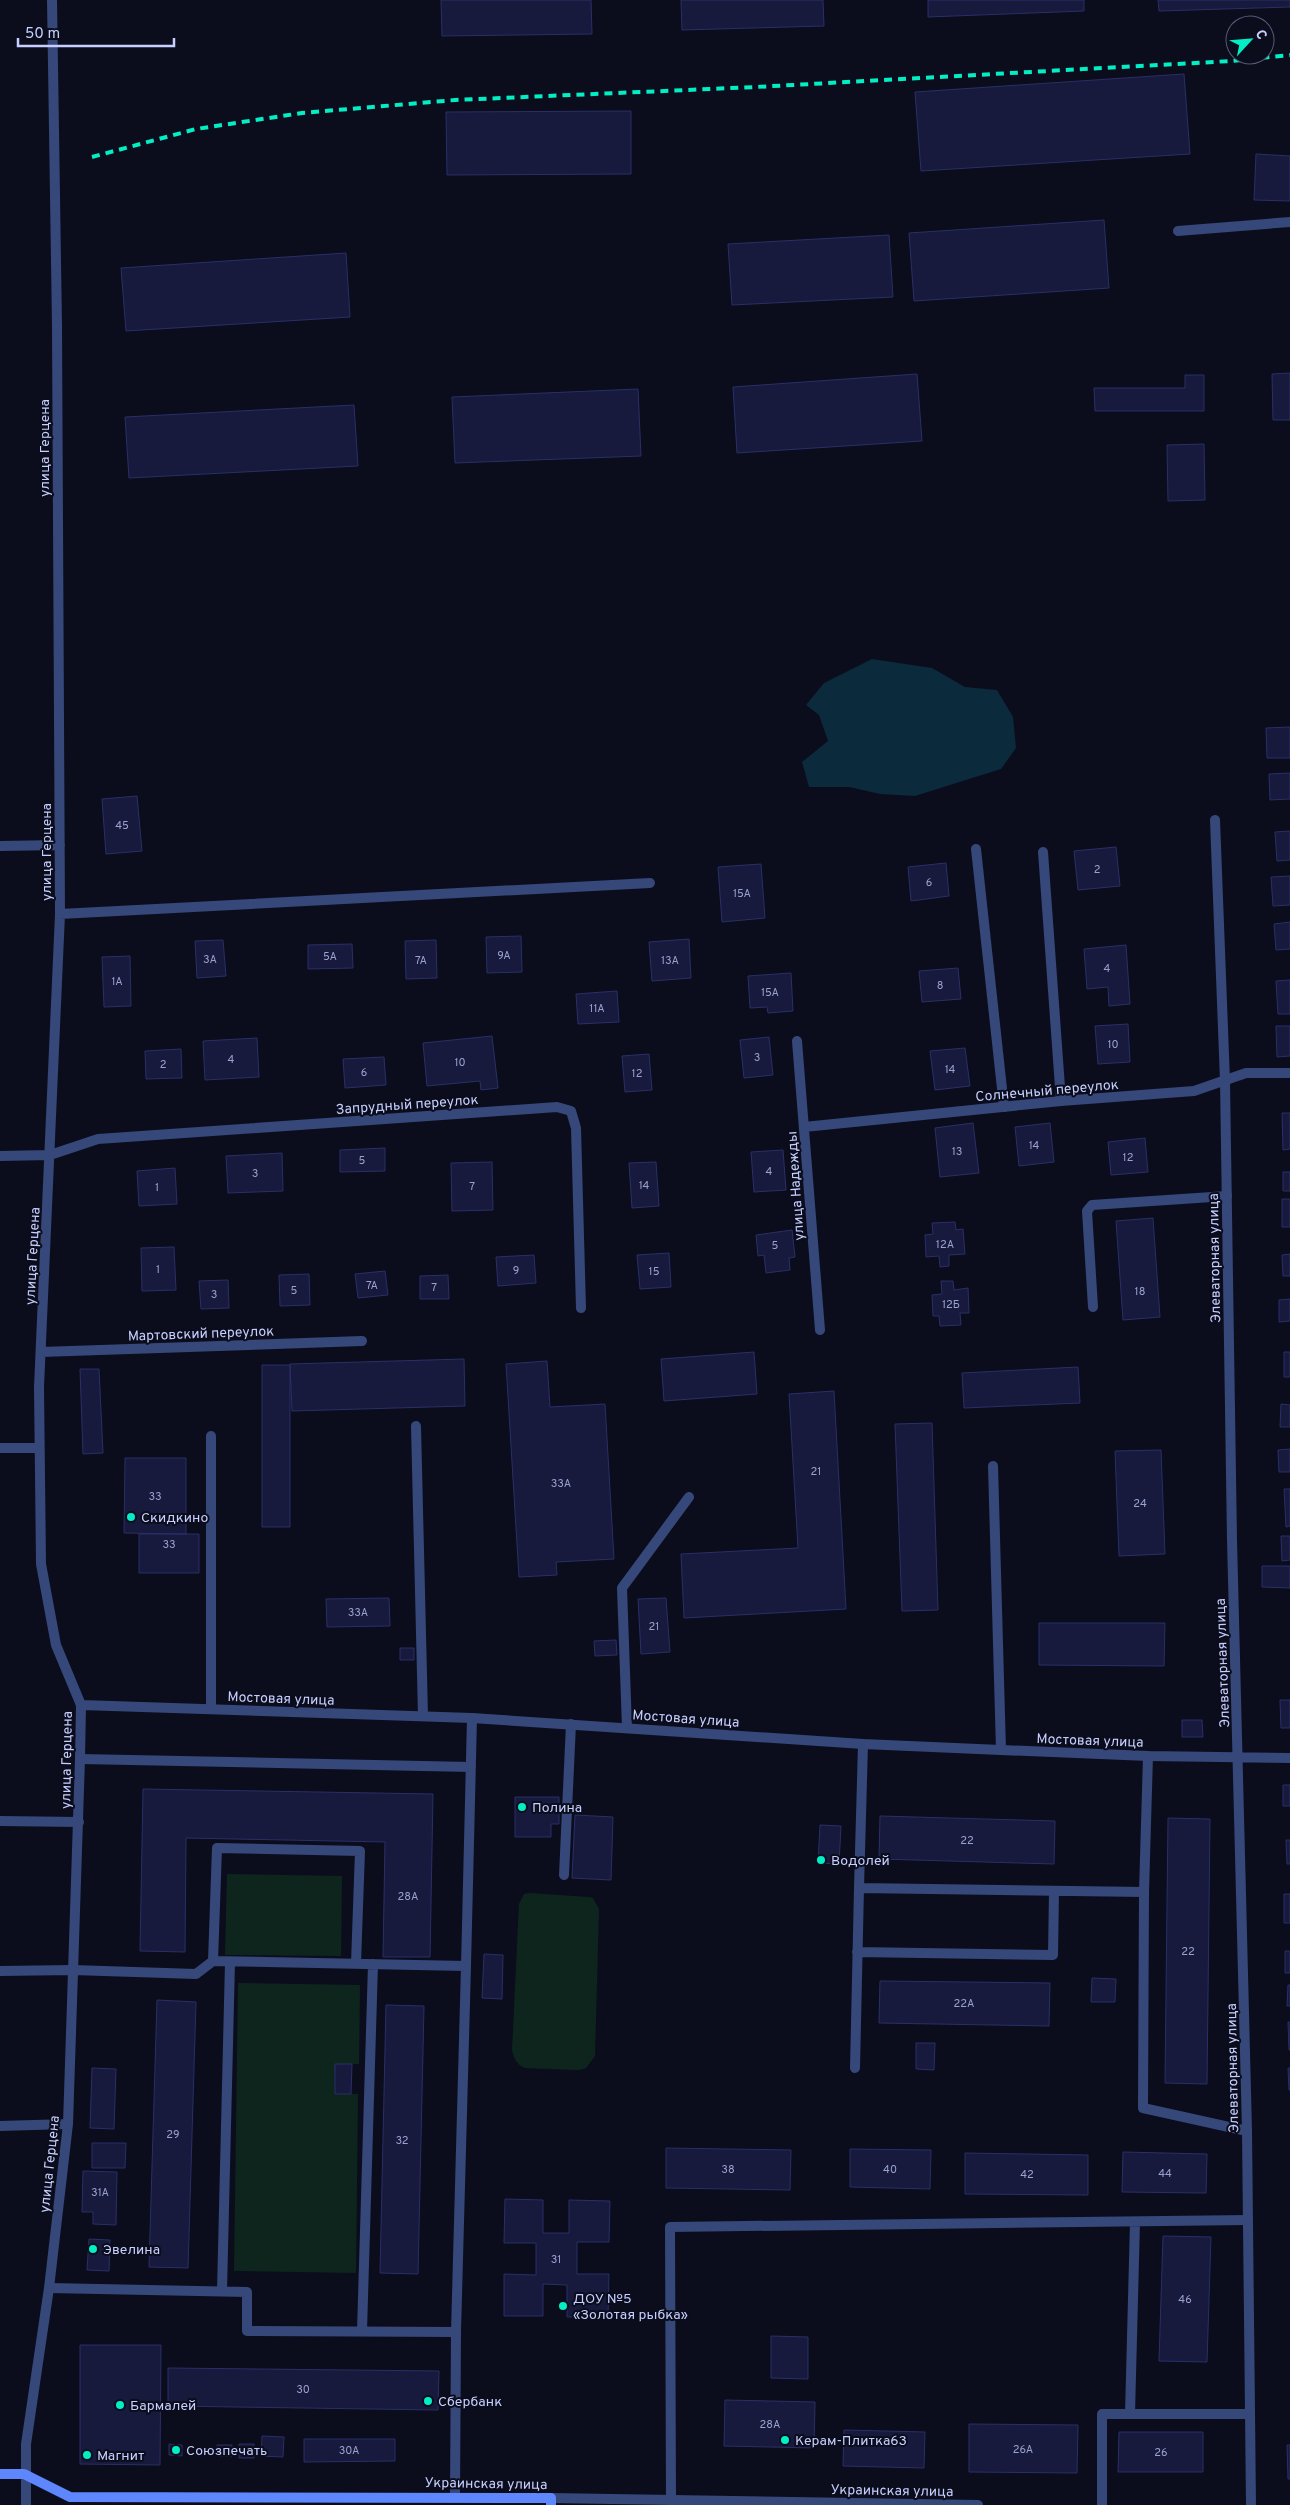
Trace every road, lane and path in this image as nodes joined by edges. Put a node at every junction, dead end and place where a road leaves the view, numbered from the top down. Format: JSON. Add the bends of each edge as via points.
{"nodes":[{"id":1,"x":52,"y":0,"type":"edge"},
{"id":2,"x":1290,"y":222,"type":"edge"},
{"id":3,"x":1178,"y":232,"type":"dead end"},
{"id":4,"x":1215,"y":820,"type":"dead end"},
{"id":5,"x":0,"y":846,"type":"edge"},
{"id":6,"x":60,"y":846,"type":"junction"},
{"id":7,"x":976,"y":849,"type":"dead end"},
{"id":8,"x":1043,"y":852,"type":"dead end"},
{"id":9,"x":650,"y":883,"type":"dead end"},
{"id":10,"x":60,"y":914,"type":"junction"},
{"id":11,"x":797,"y":1041,"type":"dead end"},
{"id":12,"x":1290,"y":1073,"type":"edge"},
{"id":13,"x":1224,"y":1081,"type":"junction"},
{"id":14,"x":1061,"y":1101,"type":"junction"},
{"id":15,"x":1004,"y":1107,"type":"junction"},
{"id":16,"x":804,"y":1127,"type":"junction"},
{"id":17,"x":50,"y":1155,"type":"junction"},
{"id":18,"x":0,"y":1156,"type":"edge"},
{"id":19,"x":1227,"y":1196,"type":"junction"},
{"id":20,"x":1093,"y":1307,"type":"dead end"},
{"id":21,"x":581,"y":1308,"type":"dead end"},
{"id":22,"x":820,"y":1330,"type":"dead end"},
{"id":23,"x":362,"y":1341,"type":"dead end"},
{"id":24,"x":41,"y":1352,"type":"junction"},
{"id":25,"x":416,"y":1426,"type":"dead end"},
{"id":26,"x":211,"y":1436,"type":"dead end"},
{"id":27,"x":0,"y":1448,"type":"edge"},
{"id":28,"x":38,"y":1448,"type":"junction"},
{"id":29,"x":993,"y":1466,"type":"dead end"},
{"id":30,"x":689,"y":1497,"type":"dead end"},
{"id":31,"x":81,"y":1704,"type":"junction"},
{"id":32,"x":211,"y":1709,"type":"junction"},
{"id":33,"x":423,"y":1716,"type":"junction"},
{"id":34,"x":472,"y":1718,"type":"junction"},
{"id":35,"x":571,"y":1724,"type":"junction"},
{"id":36,"x":627,"y":1728,"type":"junction"},
{"id":37,"x":863,"y":1744,"type":"junction"},
{"id":38,"x":1001,"y":1750,"type":"junction"},
{"id":39,"x":1148,"y":1756,"type":"junction"},
{"id":40,"x":1239,"y":1757,"type":"junction"},
{"id":41,"x":1290,"y":1758,"type":"edge"},
{"id":42,"x":80,"y":1759,"type":"junction"},
{"id":43,"x":471,"y":1768,"type":"junction"},
{"id":44,"x":0,"y":1821,"type":"edge"},
{"id":45,"x":80,"y":1822,"type":"junction"},
{"id":46,"x":564,"y":1876,"type":"dead end"},
{"id":47,"x":859,"y":1888,"type":"junction"},
{"id":48,"x":1054,"y":1891,"type":"junction"},
{"id":49,"x":1144,"y":1892,"type":"junction"},
{"id":50,"x":857,"y":1952,"type":"junction"},
{"id":51,"x":213,"y":1961,"type":"junction"},
{"id":52,"x":230,"y":1962,"type":"junction"},
{"id":53,"x":356,"y":1963,"type":"junction"},
{"id":54,"x":373,"y":1964,"type":"junction"},
{"id":55,"x":466,"y":1966,"type":"junction"},
{"id":56,"x":73,"y":1970,"type":"junction"},
{"id":57,"x":0,"y":1971,"type":"edge"},
{"id":58,"x":855,"y":2068,"type":"dead end"},
{"id":59,"x":68,"y":2124,"type":"junction"},
{"id":60,"x":0,"y":2126,"type":"edge"},
{"id":61,"x":1247,"y":2130,"type":"junction"},
{"id":62,"x":1248,"y":2220,"type":"junction"},
{"id":63,"x":1135,"y":2222,"type":"junction"},
{"id":64,"x":49,"y":2288,"type":"junction"},
{"id":65,"x":222,"y":2290,"type":"junction"},
{"id":66,"x":362,"y":2331,"type":"junction"},
{"id":67,"x":456,"y":2332,"type":"junction"},
{"id":68,"x":1130,"y":2414,"type":"junction"},
{"id":69,"x":1250,"y":2414,"type":"junction"},
{"id":70,"x":0,"y":2474,"type":"edge"},
{"id":71,"x":24,"y":2474,"type":"junction"},
{"id":72,"x":455,"y":2496,"type":"junction"},
{"id":73,"x":671,"y":2500,"type":"junction"},
{"id":74,"x":551,"y":2502,"type":"edge"},
{"id":75,"x":26,"y":2505,"type":"edge"},
{"id":76,"x":978,"y":2505,"type":"edge"},
{"id":77,"x":1102,"y":2505,"type":"edge"},
{"id":78,"x":1250,"y":2505,"type":"edge"}],
"edges":[{"from":1,"to":6,"type":"street","name":"улица Герцена"},
{"from":2,"to":3,"type":"street"},
{"from":4,"to":13,"type":"street","name":"Элеваторная улица"},
{"from":5,"to":6,"type":"street"},
{"from":6,"to":10,"type":"street","name":"улица Герцена"},
{"from":7,"to":15,"type":"street"},
{"from":8,"to":14,"type":"street"},
{"from":9,"to":10,"type":"street"},
{"from":10,"to":17,"type":"street","name":"улица Герцена"},
{"from":11,"to":16,"type":"street","name":"улица Надежды"},
{"from":12,"to":13,"type":"street","name":"Солнечный переулок","via":[[1246,1073]]},
{"from":13,"to":14,"type":"street","name":"Солнечный переулок","via":[[1194,1091]]},
{"from":13,"to":19,"type":"street","name":"Элеваторная улица"},
{"from":14,"to":15,"type":"street","name":"Солнечный переулок"},
{"from":15,"to":16,"type":"street","name":"Солнечный переулок"},
{"from":16,"to":22,"type":"street","name":"улица Надежды"},
{"from":17,"to":18,"type":"street"},
{"from":17,"to":21,"type":"street","name":"Запрудный переулок","via":[[98,1139],[557,1107],[571,1111],[576,1128]]},
{"from":17,"to":24,"type":"street","name":"улица Герцена"},
{"from":19,"to":20,"type":"street","via":[[1092,1204],[1087,1211]]},
{"from":19,"to":40,"type":"street","name":"Элеваторная улица"},
{"from":23,"to":24,"type":"street","name":"Мартовский переулок"},
{"from":24,"to":28,"type":"street","name":"улица Герцена"},
{"from":25,"to":33,"type":"street"},
{"from":26,"to":32,"type":"street"},
{"from":27,"to":28,"type":"street"},
{"from":28,"to":31,"type":"street","name":"улица Герцена","via":[[40,1564],[56,1645]]},
{"from":29,"to":38,"type":"street"},
{"from":30,"to":36,"type":"street","via":[[622,1588]]},
{"from":31,"to":32,"type":"street","name":"Мостовая улица"},
{"from":31,"to":42,"type":"street","name":"улица Герцена"},
{"from":32,"to":33,"type":"street","name":"Мостовая улица"},
{"from":33,"to":34,"type":"street","name":"Мостовая улица"},
{"from":34,"to":35,"type":"street","name":"Мостовая улица"},
{"from":34,"to":43,"type":"street"},
{"from":35,"to":36,"type":"street","name":"Мостовая улица"},
{"from":35,"to":46,"type":"street"},
{"from":36,"to":37,"type":"street","name":"Мостовая улица"},
{"from":37,"to":38,"type":"street","name":"Мостовая улица"},
{"from":37,"to":47,"type":"street"},
{"from":38,"to":39,"type":"street","name":"Мостовая улица"},
{"from":39,"to":40,"type":"street","name":"Мостовая улица"},
{"from":39,"to":49,"type":"street"},
{"from":40,"to":41,"type":"street","name":"Мостовая улица"},
{"from":40,"to":61,"type":"street","name":"Элеваторная улица"},
{"from":42,"to":43,"type":"street"},
{"from":42,"to":45,"type":"street","name":"улица Герцена"},
{"from":43,"to":55,"type":"street"},
{"from":44,"to":45,"type":"street"},
{"from":45,"to":56,"type":"street","name":"улица Герцена"},
{"from":47,"to":48,"type":"street"},
{"from":47,"to":50,"type":"street"},
{"from":48,"to":49,"type":"street"},
{"from":48,"to":50,"type":"street","via":[[1053,1955]]},
{"from":49,"to":61,"type":"street","via":[[1143,2108]]},
{"from":50,"to":58,"type":"street"},
{"from":51,"to":52,"type":"street"},
{"from":51,"to":53,"type":"street","via":[[217,1848],[226,1848],[360,1851]]},
{"from":51,"to":56,"type":"street","via":[[196,1974]]},
{"from":52,"to":53,"type":"street"},
{"from":52,"to":65,"type":"street"},
{"from":53,"to":54,"type":"street"},
{"from":54,"to":55,"type":"street"},
{"from":54,"to":66,"type":"street"},
{"from":55,"to":67,"type":"street"},
{"from":56,"to":57,"type":"street"},
{"from":56,"to":59,"type":"street","name":"улица Герцена"},
{"from":59,"to":60,"type":"street"},
{"from":59,"to":64,"type":"street","name":"улица Герцена"},
{"from":61,"to":62,"type":"street","name":"Элеваторная улица"},
{"from":62,"to":63,"type":"street"},
{"from":62,"to":69,"type":"street","name":"Элеваторная улица"},
{"from":63,"to":68,"type":"street"},
{"from":63,"to":73,"type":"street","via":[[670,2227]]},
{"from":64,"to":65,"type":"street"},
{"from":64,"to":71,"type":"street","name":"улица Герцена"},
{"from":65,"to":66,"type":"street","via":[[247,2292],[247,2331]]},
{"from":66,"to":67,"type":"street"},
{"from":67,"to":72,"type":"street"},
{"from":68,"to":69,"type":"street"},
{"from":68,"to":77,"type":"street","via":[[1102,2414]]},
{"from":69,"to":78,"type":"street","name":"Элеваторная улица"},
{"from":70,"to":71,"type":"main road","name":"Украинская улица"},
{"from":71,"to":72,"type":"main road","name":"Украинская улица","via":[[70,2497]]},
{"from":71,"to":75,"type":"street","name":"улица Герцена"},
{"from":72,"to":74,"type":"main road","name":"Украинская улица"},
{"from":73,"to":74,"type":"street","name":"Украинская улица"},
{"from":73,"to":76,"type":"street","name":"Украинская улица"}]}
